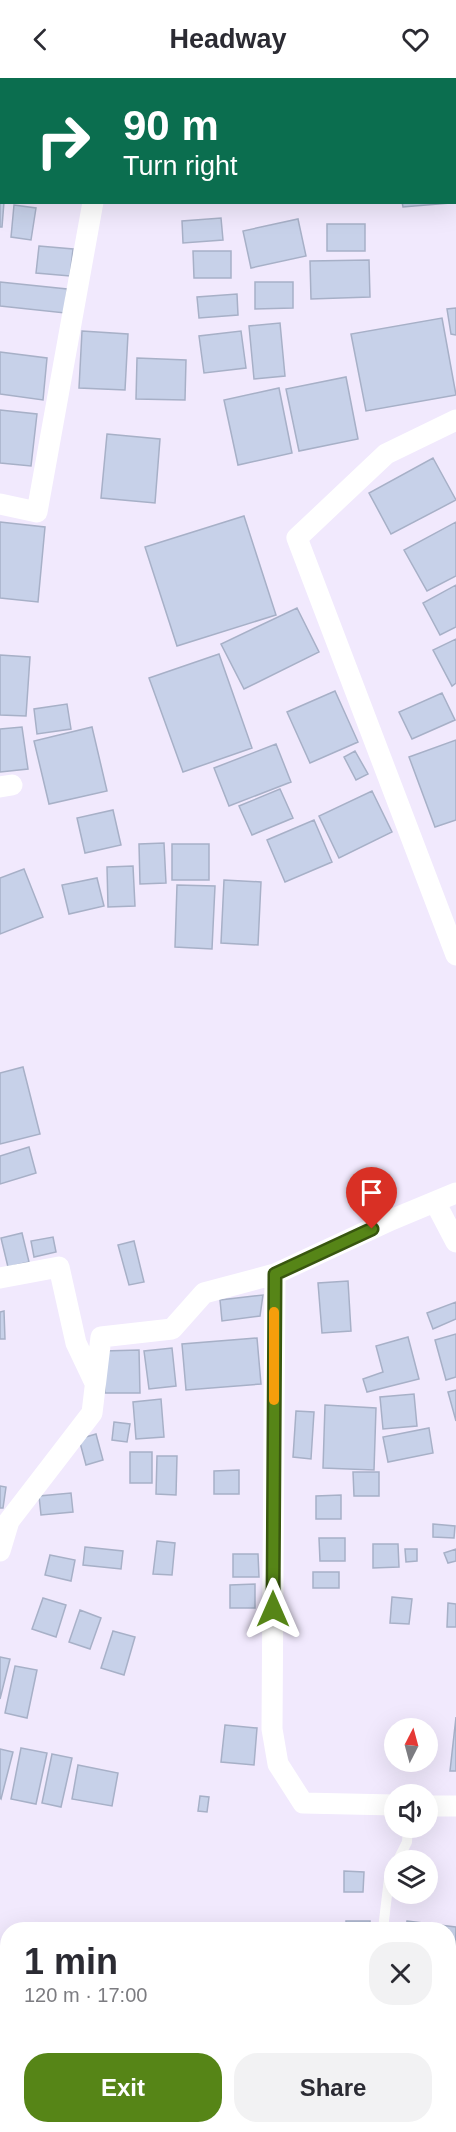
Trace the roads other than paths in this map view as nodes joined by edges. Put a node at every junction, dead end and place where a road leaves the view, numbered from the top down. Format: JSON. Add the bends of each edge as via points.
{"nodes":[{"id":1,"x":93,"y":204,"type":"edge"},
{"id":2,"x":456,"y":420,"type":"edge"},
{"id":3,"x":0,"y":504,"type":"edge"},
{"id":4,"x":456,"y":955,"type":"edge"},
{"id":5,"x":456,"y":1193,"type":"edge"},
{"id":6,"x":435,"y":1202,"type":"junction"},
{"id":7,"x":456,"y":1242,"type":"edge"},
{"id":8,"x":275,"y":1274,"type":"junction"},
{"id":9,"x":0,"y":1278,"type":"edge"},
{"id":10,"x":96,"y":1384,"type":"junction"},
{"id":11,"x":0,"y":1551,"type":"edge"},
{"id":12,"x":384,"y":1805,"type":"edge"},
{"id":13,"x":438,"y":1806,"type":"edge"},
{"id":14,"x":456,"y":1806,"type":"edge"},
{"id":15,"x":386,"y":1904,"type":"edge"},
{"id":16,"x":384,"y":1922,"type":"edge"}],
"edges":[{"from":1,"to":3,"type":"street","via":[[37,512]]},
{"from":2,"to":4,"type":"street","via":[[386,454],[297,538]]},
{"from":5,"to":6,"type":"street"},
{"from":6,"to":7,"type":"street"},
{"from":6,"to":8,"type":"street"},
{"from":8,"to":10,"type":"street","via":[[204,1293],[172,1329],[101,1337]]},
{"from":8,"to":12,"type":"street","via":[[272,1729],[278,1764],[303,1803]]},
{"from":9,"to":10,"type":"street","via":[[60,1267],[76,1343]]},
{"from":10,"to":11,"type":"street","via":[[92,1413],[9,1521]]},
{"from":13,"to":14,"type":"street"},
{"from":15,"to":16,"type":"lane"}]}
